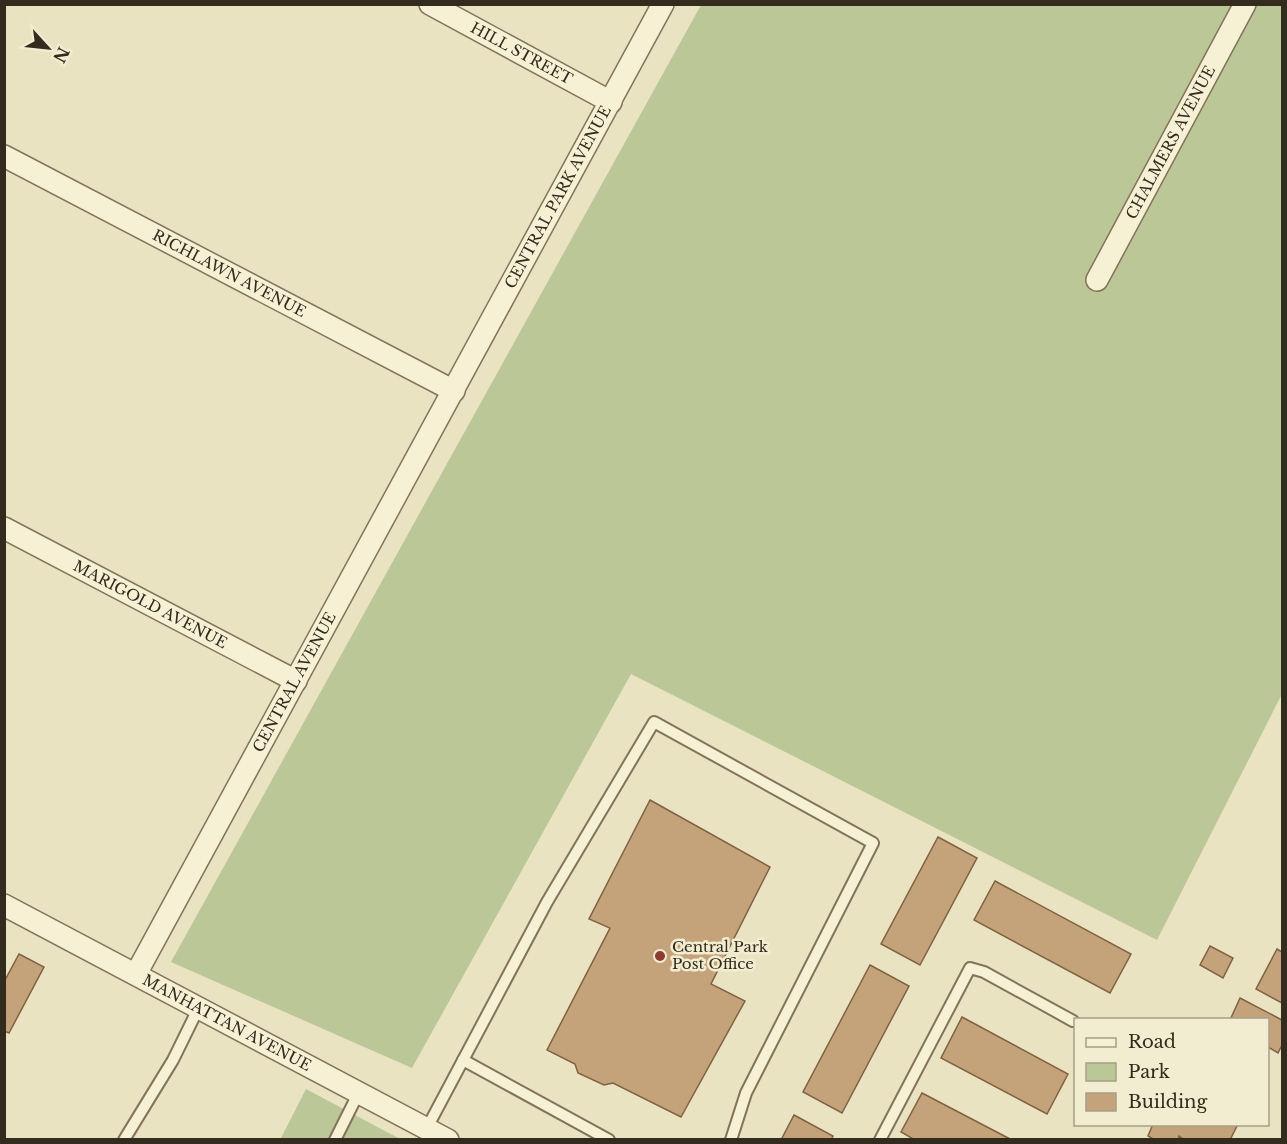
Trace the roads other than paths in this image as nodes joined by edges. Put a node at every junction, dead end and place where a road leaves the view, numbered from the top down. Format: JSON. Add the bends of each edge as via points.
{"nodes":[{"id":1,"x":430,"y":4,"type":"edge"},
{"id":2,"x":663,"y":4,"type":"edge"},
{"id":3,"x":1245,"y":4,"type":"edge"},
{"id":4,"x":466,"y":13,"type":"edge"},
{"id":5,"x":611,"y":102,"type":"junction"},
{"id":6,"x":4,"y":156,"type":"edge"},
{"id":7,"x":1097,"y":280,"type":"dead end"},
{"id":8,"x":454,"y":391,"type":"junction"},
{"id":9,"x":4,"y":528,"type":"edge"},
{"id":10,"x":296,"y":681,"type":"junction"},
{"id":11,"x":4,"y":905,"type":"edge"},
{"id":12,"x":136,"y":974,"type":"junction"},
{"id":13,"x":199,"y":1007,"type":"junction"},
{"id":14,"x":1073,"y":1021,"type":"dead end"},
{"id":15,"x":463,"y":1060,"type":"junction"},
{"id":16,"x":359,"y":1092,"type":"junction"},
{"id":17,"x":427,"y":1128,"type":"junction"},
{"id":18,"x":124,"y":1140,"type":"edge"},
{"id":19,"x":335,"y":1140,"type":"edge"},
{"id":20,"x":448,"y":1140,"type":"edge"},
{"id":21,"x":609,"y":1140,"type":"edge"},
{"id":22,"x":731,"y":1140,"type":"edge"},
{"id":23,"x":880,"y":1140,"type":"edge"}],
"edges":[{"from":1,"to":4,"type":"street","name":"HILL STREET"},
{"from":2,"to":5,"type":"street","name":"CENTRAL PARK AVENUE"},
{"from":3,"to":7,"type":"street","name":"CHALMERS AVENUE"},
{"from":4,"to":5,"type":"street","name":"HILL STREET"},
{"from":5,"to":8,"type":"street","name":"CENTRAL PARK AVENUE"},
{"from":6,"to":8,"type":"street","name":"RICHLAWN AVENUE"},
{"from":8,"to":10,"type":"street","name":"CENTRAL AVENUE"},
{"from":9,"to":10,"type":"street","name":"MARIGOLD AVENUE"},
{"from":10,"to":12,"type":"street","name":"CENTRAL AVENUE"},
{"from":11,"to":12,"type":"street","name":"MANHATTAN AVENUE"},
{"from":12,"to":13,"type":"street","name":"MANHATTAN AVENUE"},
{"from":13,"to":16,"type":"street","name":"MANHATTAN AVENUE"},
{"from":13,"to":18,"type":"lane"},
{"from":14,"to":23,"type":"lane","via":[[970,968]]},
{"from":15,"to":17,"type":"lane"},
{"from":15,"to":21,"type":"lane"},
{"from":15,"to":22,"type":"lane","via":[[547,902],[654,722],[873,843],[746,1093]]},
{"from":16,"to":17,"type":"street","name":"MANHATTAN AVENUE"},
{"from":16,"to":19,"type":"lane"},
{"from":17,"to":20,"type":"street","name":"MANHATTAN AVENUE"}]}
